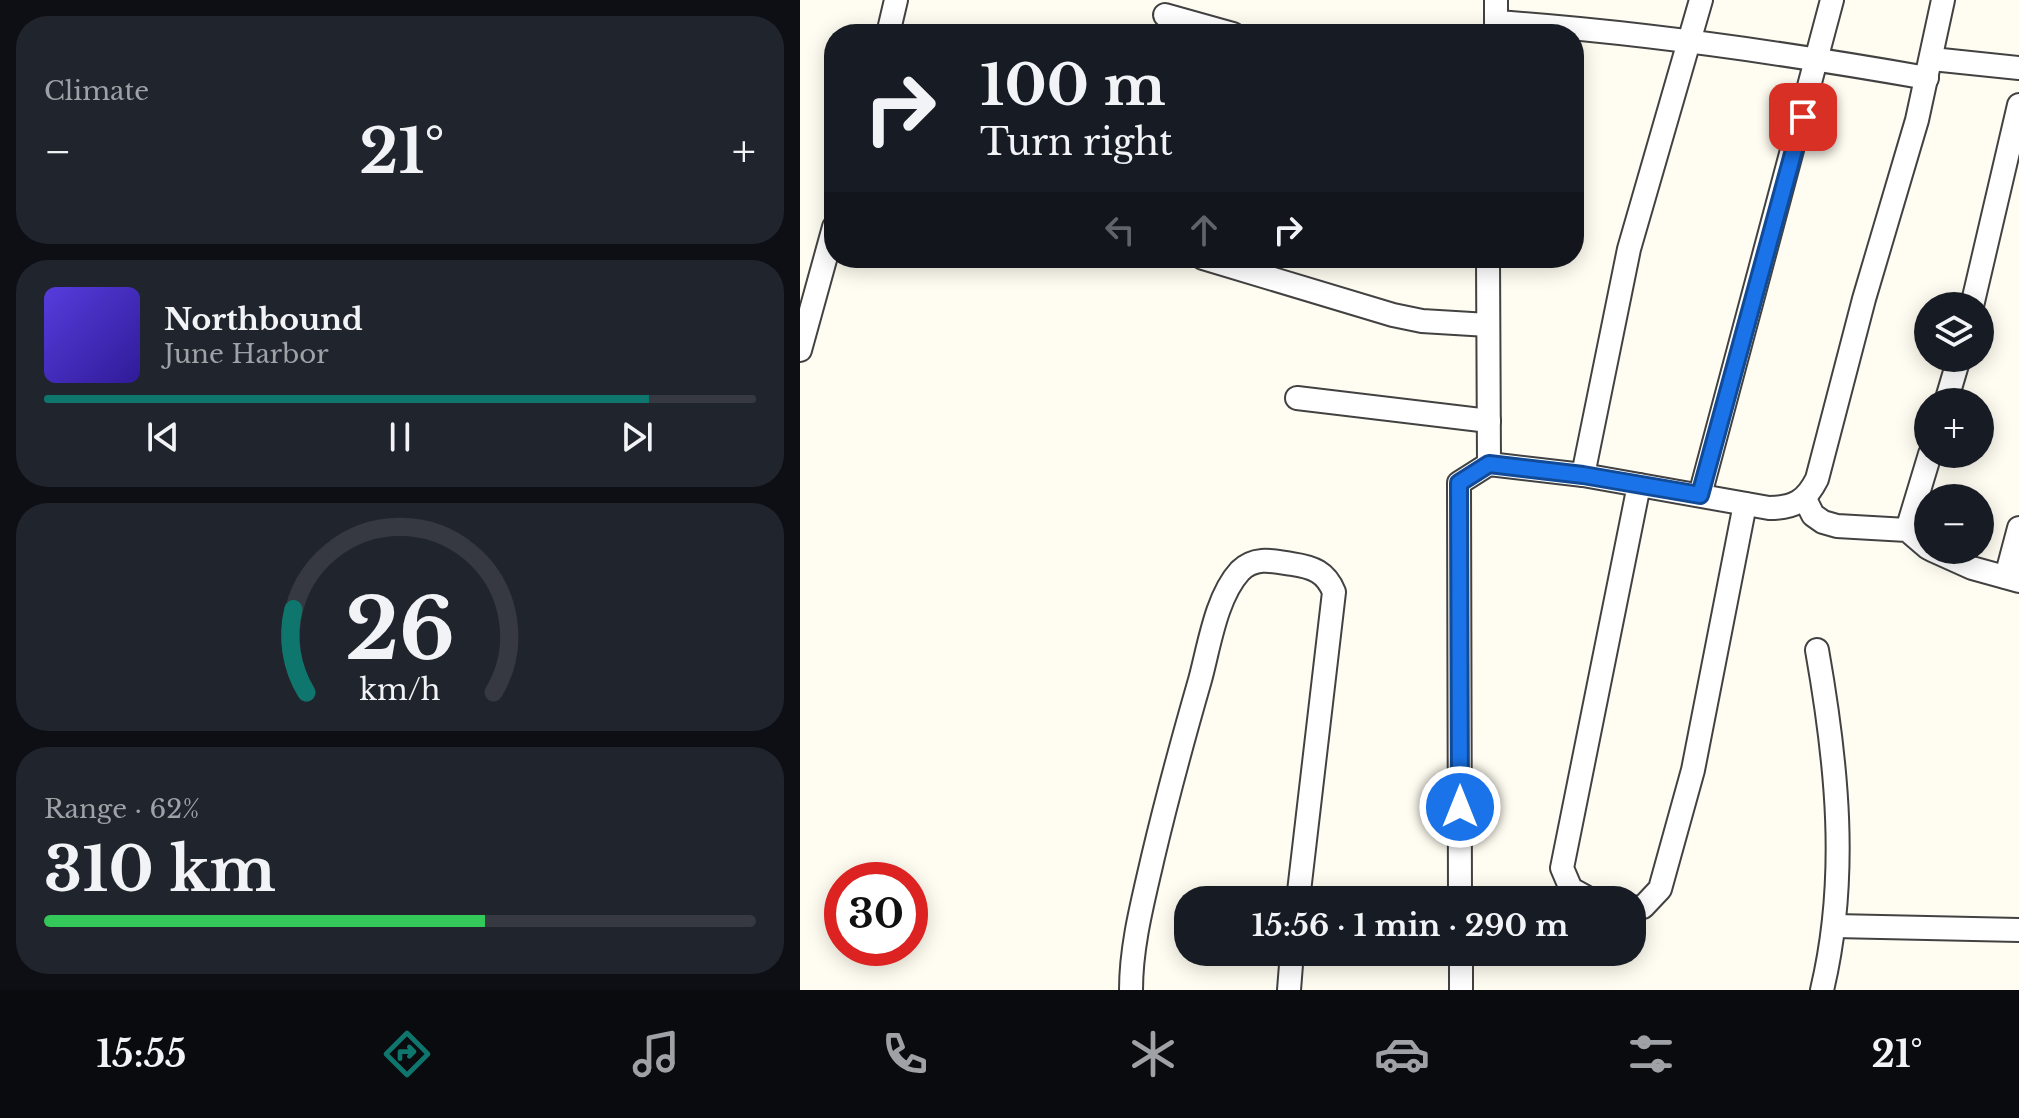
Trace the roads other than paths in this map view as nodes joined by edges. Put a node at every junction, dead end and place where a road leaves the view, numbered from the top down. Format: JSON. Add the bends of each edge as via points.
{"nodes":[{"id":1,"x":896,"y":0,"type":"edge"},
{"id":2,"x":1701,"y":0,"type":"edge"},
{"id":3,"x":1832,"y":0,"type":"edge"},
{"id":4,"x":1943,"y":0,"type":"edge"},
{"id":5,"x":1165,"y":15,"type":"dead end"},
{"id":6,"x":1496,"y":19,"type":"edge"},
{"id":7,"x":890,"y":24,"type":"edge"},
{"id":8,"x":1197,"y":24,"type":"edge"},
{"id":9,"x":1543,"y":24,"type":"edge"},
{"id":10,"x":1584,"y":28,"type":"edge"},
{"id":11,"x":1690,"y":42,"type":"junction"},
{"id":12,"x":1819,"y":59,"type":"junction"},
{"id":13,"x":1930,"y":68,"type":"junction"},
{"id":14,"x":2019,"y":68,"type":"edge"},
{"id":15,"x":2019,"y":105,"type":"edge"},
{"id":16,"x":824,"y":263,"type":"edge"},
{"id":17,"x":1236,"y":268,"type":"edge"},
{"id":18,"x":1488,"y":268,"type":"edge"},
{"id":19,"x":1975,"y":292,"type":"edge"},
{"id":20,"x":1488,"y":325,"type":"junction"},
{"id":21,"x":800,"y":350,"type":"edge"},
{"id":22,"x":1297,"y":398,"type":"dead end"},
{"id":23,"x":1489,"y":421,"type":"junction"},
{"id":24,"x":1489,"y":464,"type":"junction"},
{"id":25,"x":1926,"y":468,"type":"edge"},
{"id":26,"x":1583,"y":475,"type":"junction"},
{"id":27,"x":1639,"y":485,"type":"junction"},
{"id":28,"x":1700,"y":495,"type":"junction"},
{"id":29,"x":1805,"y":499,"type":"junction"},
{"id":30,"x":1745,"y":504,"type":"junction"},
{"id":31,"x":2019,"y":528,"type":"edge"},
{"id":32,"x":1907,"y":530,"type":"junction"},
{"id":33,"x":1914,"y":536,"type":"edge"},
{"id":34,"x":1963,"y":564,"type":"edge"},
{"id":35,"x":2012,"y":579,"type":"edge"},
{"id":36,"x":1817,"y":650,"type":"dead end"},
{"id":37,"x":1300,"y":886,"type":"edge"},
{"id":38,"x":1460,"y":886,"type":"edge"},
{"id":39,"x":1570,"y":886,"type":"edge"},
{"id":40,"x":1646,"y":903,"type":"edge"},
{"id":41,"x":1835,"y":926,"type":"junction"},
{"id":42,"x":2019,"y":930,"type":"edge"},
{"id":43,"x":1291,"y":966,"type":"edge"},
{"id":44,"x":1461,"y":966,"type":"edge"},
{"id":45,"x":1131,"y":990,"type":"edge"},
{"id":46,"x":1289,"y":990,"type":"edge"},
{"id":47,"x":1461,"y":990,"type":"edge"},
{"id":48,"x":1822,"y":990,"type":"edge"}],
"edges":[{"from":1,"to":7,"type":"street"},
{"from":2,"to":11,"type":"street"},
{"from":3,"to":12,"type":"street"},
{"from":4,"to":13,"type":"street"},
{"from":5,"to":8,"type":"street"},
{"from":6,"to":9,"type":"street"},
{"from":10,"to":11,"type":"street"},
{"from":11,"to":12,"type":"street"},
{"from":11,"to":26,"type":"street","via":[[1629,249]]},
{"from":12,"to":13,"type":"street"},
{"from":12,"to":28,"type":"street"},
{"from":13,"to":14,"type":"street"},
{"from":13,"to":29,"type":"street","via":[[1817,479]]},
{"from":15,"to":19,"type":"street"},
{"from":16,"to":21,"type":"street"},
{"from":17,"to":20,"type":"street","via":[[1393,315]]},
{"from":18,"to":20,"type":"street"},
{"from":20,"to":23,"type":"street"},
{"from":22,"to":23,"type":"street"},
{"from":23,"to":24,"type":"street"},
{"from":24,"to":26,"type":"street"},
{"from":24,"to":38,"type":"street","via":[[1459,483],[1458,496]]},
{"from":25,"to":32,"type":"street"},
{"from":26,"to":27,"type":"street"},
{"from":27,"to":28,"type":"street"},
{"from":27,"to":39,"type":"street","via":[[1562,868]]},
{"from":28,"to":30,"type":"street"},
{"from":29,"to":30,"type":"street","via":[[1780,508]]},
{"from":29,"to":32,"type":"street","via":[[1823,522]]},
{"from":30,"to":40,"type":"street","via":[[1693,770],[1665,874],[1653,900]]},
{"from":31,"to":35,"type":"street"},
{"from":32,"to":33,"type":"street"},
{"from":34,"to":35,"type":"street"},
{"from":36,"to":41,"type":"street","via":[[1840,834]]},
{"from":37,"to":45,"type":"street","via":[[1334,592],[1329,578],[1317,570],[1263,560],[1239,572],[1212,638],[1142,903]]},
{"from":41,"to":42,"type":"street"},
{"from":41,"to":48,"type":"street"},
{"from":43,"to":46,"type":"street"},
{"from":44,"to":47,"type":"street"}]}
